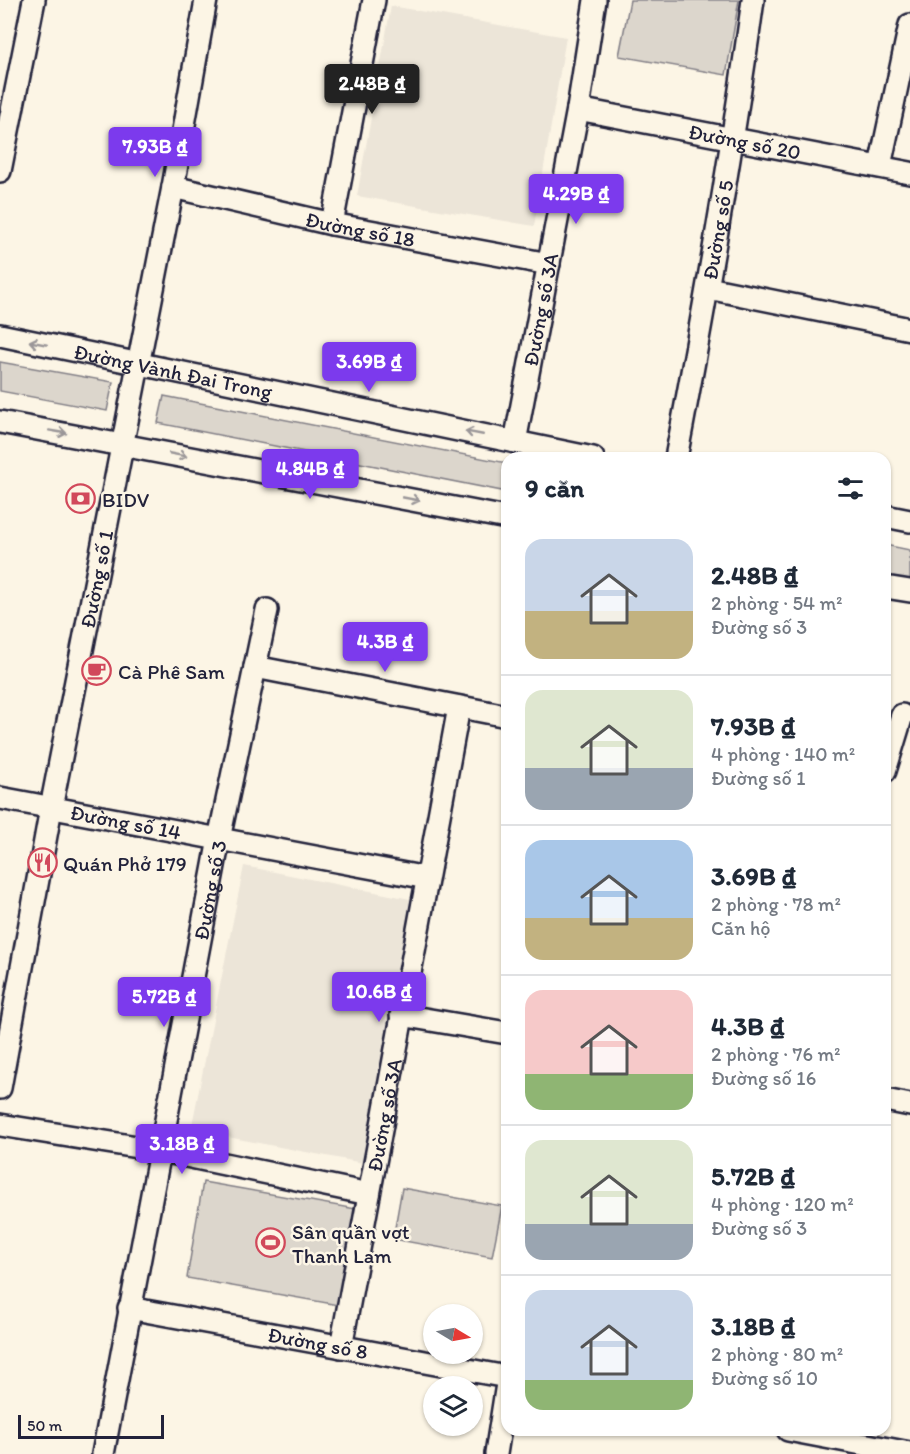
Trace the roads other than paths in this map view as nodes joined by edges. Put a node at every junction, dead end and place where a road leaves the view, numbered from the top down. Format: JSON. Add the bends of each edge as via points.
{"nodes":[{"id":1,"x":34,"y":0,"type":"edge"},
{"id":2,"x":206,"y":0,"type":"edge"},
{"id":3,"x":374,"y":0,"type":"edge"},
{"id":4,"x":595,"y":0,"type":"edge"},
{"id":5,"x":753,"y":0,"type":"edge"},
{"id":6,"x":910,"y":25,"type":"edge"},
{"id":7,"x":578,"y":109,"type":"junction"},
{"id":8,"x":734,"y":138,"type":"junction"},
{"id":9,"x":880,"y":166,"type":"junction"},
{"id":10,"x":0,"y":171,"type":"edge"},
{"id":11,"x":910,"y":172,"type":"edge"},
{"id":12,"x":173,"y":187,"type":"junction"},
{"id":13,"x":332,"y":224,"type":"junction"},
{"id":14,"x":549,"y":264,"type":"junction"},
{"id":15,"x":708,"y":288,"type":"junction"},
{"id":16,"x":910,"y":329,"type":"edge"},
{"id":17,"x":0,"y":335,"type":"edge"},
{"id":18,"x":137,"y":362,"type":"junction"},
{"id":19,"x":0,"y":422,"type":"edge"},
{"id":20,"x":515,"y":442,"type":"junction"},
{"id":21,"x":121,"y":443,"type":"junction"},
{"id":22,"x":564,"y":452,"type":"edge"},
{"id":23,"x":677,"y":452,"type":"edge"},
{"id":24,"x":501,"y":517,"type":"edge"},
{"id":25,"x":891,"y":517,"type":"edge"},
{"id":26,"x":910,"y":521,"type":"edge"},
{"id":27,"x":891,"y":588,"type":"edge"},
{"id":28,"x":910,"y":591,"type":"edge"},
{"id":29,"x":267,"y":610,"type":"dead end"},
{"id":30,"x":255,"y":667,"type":"junction"},
{"id":31,"x":459,"y":707,"type":"junction"},
{"id":32,"x":501,"y":715,"type":"edge"},
{"id":33,"x":902,"y":715,"type":"dead end"},
{"id":34,"x":891,"y":751,"type":"edge"},
{"id":35,"x":0,"y":798,"type":"edge"},
{"id":36,"x":51,"y":807,"type":"junction"},
{"id":37,"x":219,"y":839,"type":"junction"},
{"id":38,"x":427,"y":878,"type":"junction"},
{"id":39,"x":401,"y":1015,"type":"junction"},
{"id":40,"x":501,"y":1032,"type":"edge"},
{"id":41,"x":0,"y":1088,"type":"edge"},
{"id":42,"x":891,"y":1101,"type":"edge"},
{"id":43,"x":910,"y":1105,"type":"edge"},
{"id":44,"x":0,"y":1125,"type":"edge"},
{"id":45,"x":162,"y":1151,"type":"junction"},
{"id":46,"x":369,"y":1194,"type":"junction"},
{"id":47,"x":129,"y":1308,"type":"junction"},
{"id":48,"x":341,"y":1347,"type":"junction"},
{"id":49,"x":501,"y":1376,"type":"edge"},
{"id":50,"x":501,"y":1422,"type":"edge"},
{"id":51,"x":820,"y":1436,"type":"edge"},
{"id":52,"x":910,"y":1453,"type":"edge"},
{"id":53,"x":103,"y":1454,"type":"edge"},
{"id":54,"x":496,"y":1454,"type":"edge"}],
"edges":[{"from":1,"to":10,"type":"street"},
{"from":2,"to":12,"type":"street","name":"Đường số 1"},
{"from":3,"to":13,"type":"street"},
{"from":4,"to":7,"type":"street","name":"Đường số 3A"},
{"from":5,"to":8,"type":"street","name":"Đường số 5"},
{"from":6,"to":9,"type":"street"},
{"from":7,"to":8,"type":"street","name":"Đường số 20"},
{"from":7,"to":14,"type":"street","name":"Đường số 3A"},
{"from":8,"to":9,"type":"street","name":"Đường số 20"},
{"from":8,"to":15,"type":"street","name":"Đường số 5"},
{"from":9,"to":11,"type":"street","name":"Đường số 20"},
{"from":12,"to":13,"type":"street","name":"Đường số 18"},
{"from":12,"to":18,"type":"street","name":"Đường số 1"},
{"from":13,"to":14,"type":"street","name":"Đường số 18"},
{"from":14,"to":20,"type":"street","name":"Đường số 3A"},
{"from":15,"to":16,"type":"street"},
{"from":15,"to":23,"type":"street","name":"Đường số 5"},
{"from":18,"to":17,"type":"street","name":"Đường Vành Đai Trong","one_way":true},
{"from":20,"to":18,"type":"street","name":"Đường Vành Đai Trong","one_way":true},
{"from":18,"to":21,"type":"street","name":"Đường số 1"},
{"from":19,"to":21,"type":"street","one_way":true},
{"from":20,"to":22,"type":"street","name":"Đường Vành Đai Trong"},
{"from":21,"to":24,"type":"street","one_way":true},
{"from":21,"to":36,"type":"street","name":"Đường số 1"},
{"from":25,"to":26,"type":"street"},
{"from":27,"to":28,"type":"street"},
{"from":29,"to":30,"type":"street","name":"Đường số 3"},
{"from":30,"to":31,"type":"street"},
{"from":30,"to":37,"type":"street","name":"Đường số 3"},
{"from":31,"to":32,"type":"street"},
{"from":31,"to":38,"type":"street","name":"Đường số 3A"},
{"from":33,"to":34,"type":"street"},
{"from":35,"to":36,"type":"street","name":"Đường số 14"},
{"from":36,"to":37,"type":"street","name":"Đường số 14"},
{"from":36,"to":41,"type":"street","name":"Đường số 1"},
{"from":37,"to":38,"type":"street","name":"Đường số 14"},
{"from":37,"to":45,"type":"street","name":"Đường số 3"},
{"from":38,"to":39,"type":"street","name":"Đường số 3A"},
{"from":39,"to":40,"type":"street"},
{"from":39,"to":46,"type":"street","name":"Đường số 3A"},
{"from":42,"to":43,"type":"street"},
{"from":44,"to":45,"type":"street"},
{"from":45,"to":46,"type":"street"},
{"from":45,"to":47,"type":"street","name":"Đường số 3"},
{"from":46,"to":48,"type":"street","name":"Đường số 3A"},
{"from":47,"to":48,"type":"street","name":"Đường số 8"},
{"from":47,"to":53,"type":"street","name":"Đường số 3"},
{"from":48,"to":49,"type":"street","name":"Đường số 8"},
{"from":50,"to":54,"type":"street"},
{"from":51,"to":52,"type":"street"}]}
